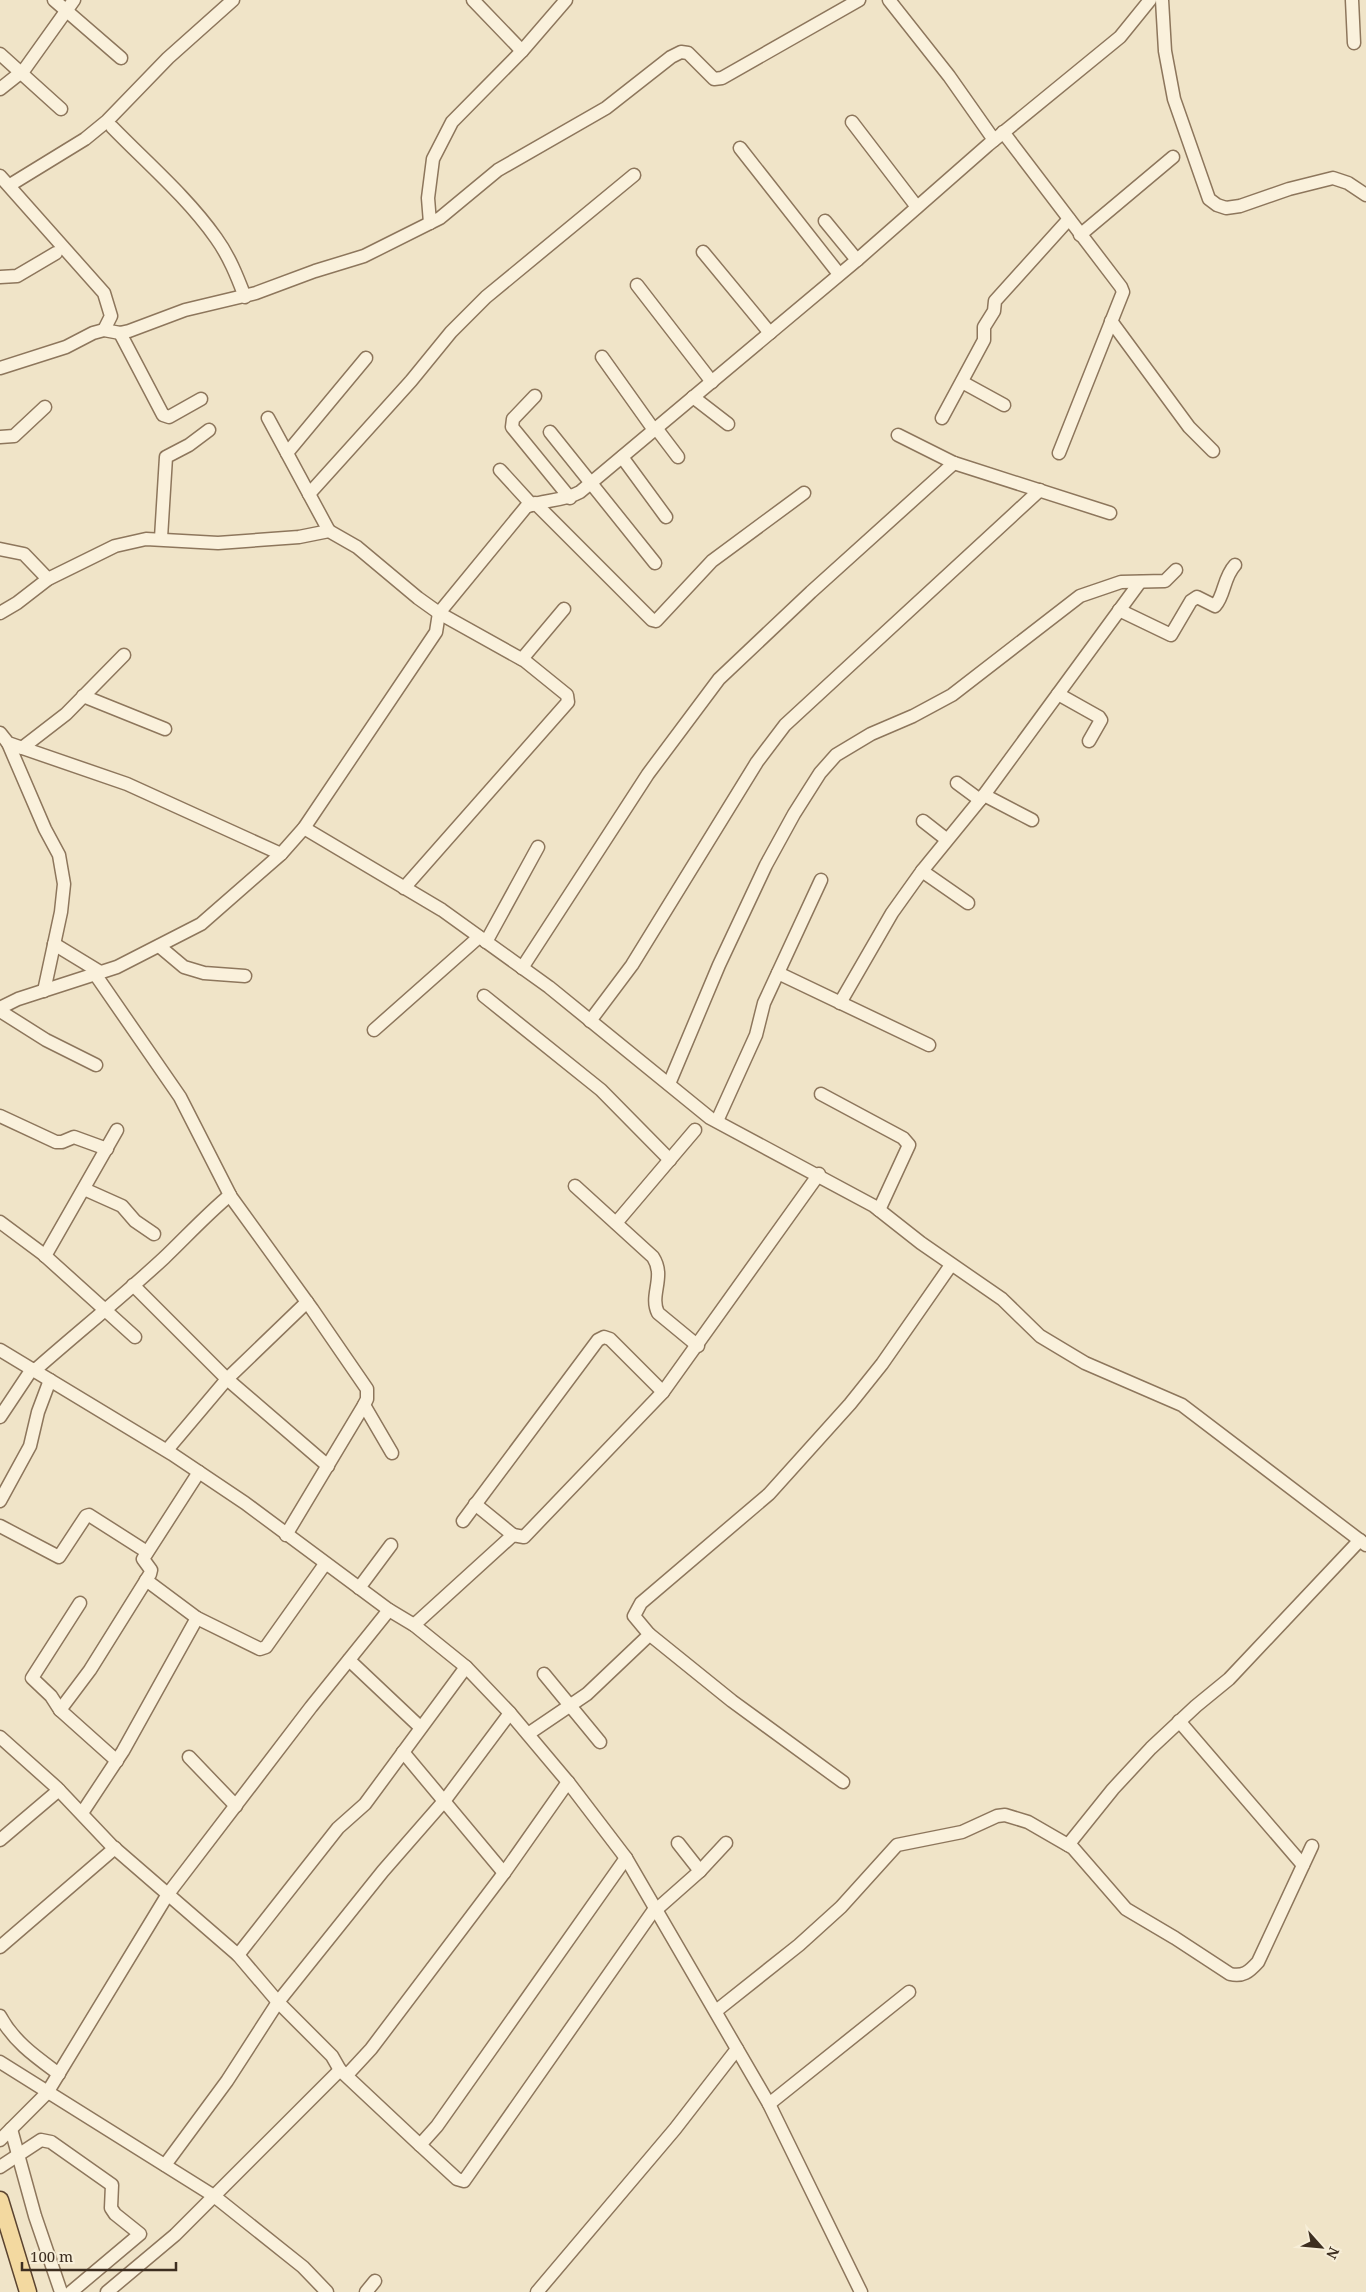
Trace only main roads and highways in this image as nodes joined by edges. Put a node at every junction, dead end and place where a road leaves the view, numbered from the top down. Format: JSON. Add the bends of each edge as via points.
{"nodes":[{"id":1,"x":0,"y":2200,"type":"edge"},
{"id":2,"x":28,"y":2292,"type":"edge"}],
"edges":[{"from":1,"to":2,"type":"main road"}]}
